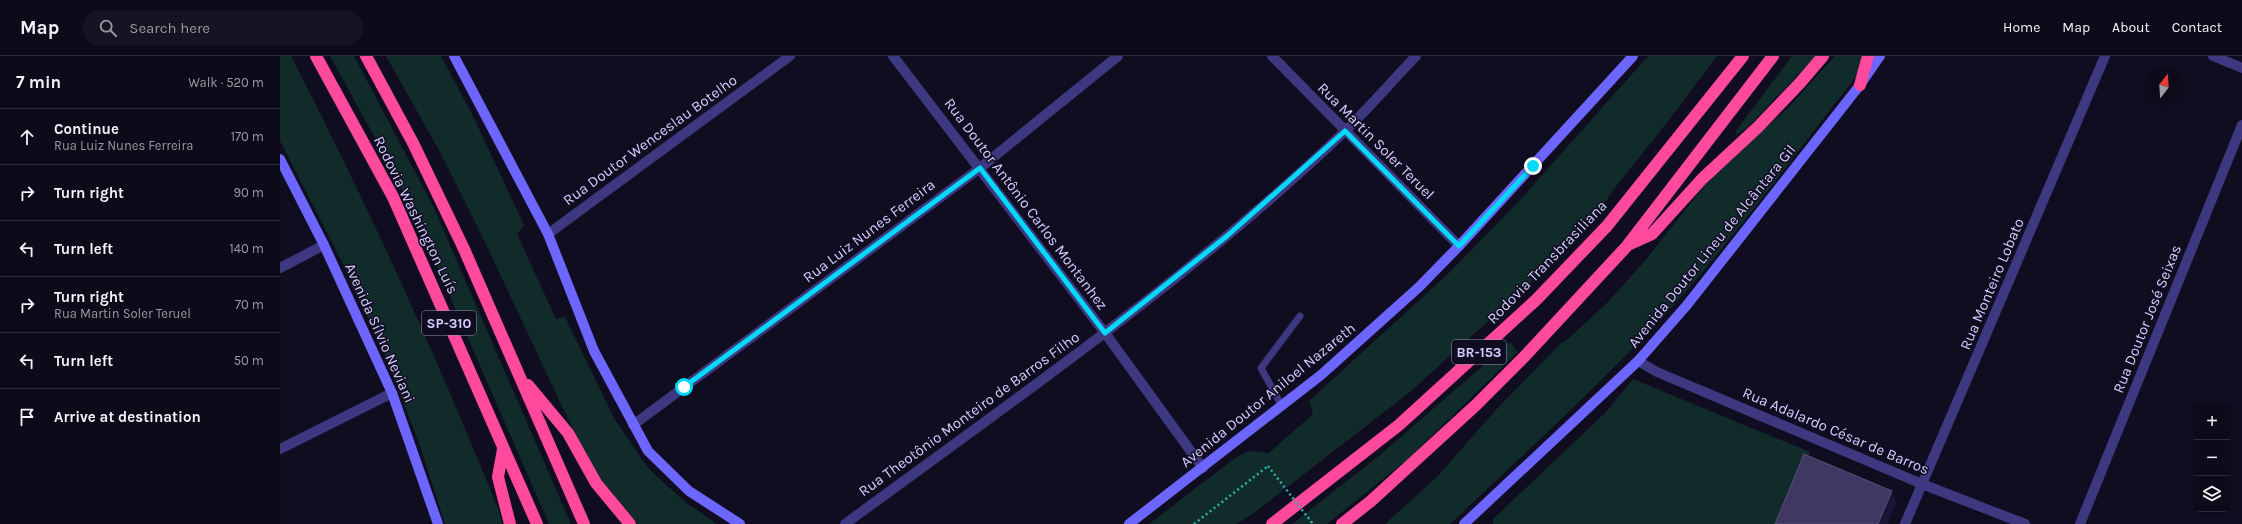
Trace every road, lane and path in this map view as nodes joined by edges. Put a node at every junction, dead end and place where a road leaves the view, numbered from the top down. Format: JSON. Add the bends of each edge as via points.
{"nodes":[{"id":1,"x":316,"y":56,"type":"edge"},
{"id":2,"x":366,"y":56,"type":"edge"},
{"id":3,"x":454,"y":56,"type":"edge"},
{"id":4,"x":790,"y":56,"type":"edge"},
{"id":5,"x":894,"y":56,"type":"edge"},
{"id":6,"x":1118,"y":56,"type":"edge"},
{"id":7,"x":1272,"y":56,"type":"edge"},
{"id":8,"x":1416,"y":56,"type":"edge"},
{"id":9,"x":1633,"y":56,"type":"edge"},
{"id":10,"x":1743,"y":56,"type":"edge"},
{"id":11,"x":1773,"y":56,"type":"edge"},
{"id":12,"x":1823,"y":56,"type":"edge"},
{"id":13,"x":1868,"y":56,"type":"edge"},
{"id":14,"x":1880,"y":56,"type":"edge"},
{"id":15,"x":2105,"y":56,"type":"edge"},
{"id":16,"x":2213,"y":56,"type":"edge"},
{"id":17,"x":2242,"y":68,"type":"edge"},
{"id":18,"x":1860,"y":84,"type":"junction"},
{"id":19,"x":2242,"y":124,"type":"edge"},
{"id":20,"x":1345,"y":131,"type":"junction"},
{"id":21,"x":280,"y":159,"type":"edge"},
{"id":22,"x":980,"y":168,"type":"junction"},
{"id":23,"x":548,"y":234,"type":"junction"},
{"id":24,"x":324,"y":245,"type":"junction"},
{"id":25,"x":1459,"y":246,"type":"junction"},
{"id":26,"x":1627,"y":246,"type":"junction"},
{"id":27,"x":280,"y":268,"type":"edge"},
{"id":28,"x":1300,"y":316,"type":"dead end"},
{"id":29,"x":1105,"y":333,"type":"junction"},
{"id":30,"x":1638,"y":361,"type":"junction"},
{"id":31,"x":519,"y":374,"type":"junction"},
{"id":32,"x":392,"y":393,"type":"junction"},
{"id":33,"x":1282,"y":406,"type":"junction"},
{"id":34,"x":633,"y":425,"type":"junction"},
{"id":35,"x":280,"y":449,"type":"edge"},
{"id":36,"x":503,"y":449,"type":"junction"},
{"id":37,"x":1204,"y":468,"type":"junction"},
{"id":38,"x":1922,"y":484,"type":"junction"},
{"id":39,"x":438,"y":524,"type":"edge"},
{"id":40,"x":510,"y":524,"type":"edge"},
{"id":41,"x":538,"y":524,"type":"edge"},
{"id":42,"x":584,"y":524,"type":"edge"},
{"id":43,"x":630,"y":524,"type":"edge"},
{"id":44,"x":740,"y":524,"type":"edge"},
{"id":45,"x":845,"y":524,"type":"edge"},
{"id":46,"x":1129,"y":524,"type":"edge"},
{"id":47,"x":1194,"y":524,"type":"edge"},
{"id":48,"x":1272,"y":524,"type":"edge"},
{"id":49,"x":1312,"y":524,"type":"edge"},
{"id":50,"x":1342,"y":524,"type":"edge"},
{"id":51,"x":1464,"y":524,"type":"edge"},
{"id":52,"x":1905,"y":524,"type":"edge"},
{"id":53,"x":2025,"y":524,"type":"edge"},
{"id":54,"x":2080,"y":524,"type":"edge"}],
"edges":[{"from":1,"to":36,"type":"highway","name":"Rodovia Washington Luís","number":"SP-310","via":[[393,197]]},
{"from":2,"to":31,"type":"highway","name":"Rodovia Washington Luís","number":"SP-310","via":[[413,143],[464,248]]},
{"from":3,"to":23,"type":"main road"},
{"from":4,"to":23,"type":"street","name":"Rua Doutor Wenceslau Botelho"},
{"from":5,"to":22,"type":"street","name":"Rua Doutor Antônio Carlos Montanhez"},
{"from":6,"to":22,"type":"street","name":"Rua Luiz Nunes Ferreira"},
{"from":7,"to":20,"type":"street","name":"Rua Martin Soler Teruel"},
{"from":8,"to":20,"type":"street","name":"Rua Theotônio Monteiro de Barros Filho"},
{"from":9,"to":25,"type":"main road","name":"Avenida Doutor Aniloel Nazareth"},
{"from":10,"to":48,"type":"highway","name":"Rodovia Transbrasiliana","number":"BR-153","via":[[1607,226],[1536,300],[1399,425]]},
{"from":11,"to":26,"type":"highway","number":"BR-153"},
{"from":12,"to":26,"type":"highway","via":[[1758,127],[1702,179],[1652,234]]},
{"from":13,"to":18,"type":"highway"},
{"from":14,"to":18,"type":"main road","name":"Avenida Doutor Lineu de Alcântara Gil"},
{"from":15,"to":38,"type":"street","name":"Rua Monteiro Lobato"},
{"from":16,"to":17,"type":"street"},
{"from":18,"to":30,"type":"main road","name":"Avenida Doutor Lineu de Alcântara Gil","via":[[1688,305]]},
{"from":19,"to":54,"type":"street","name":"Rua Doutor José Seixas"},
{"from":20,"to":25,"type":"street","name":"Rua Martin Soler Teruel"},
{"from":20,"to":29,"type":"street","name":"Rua Theotônio Monteiro de Barros Filho","via":[[1227,236]]},
{"from":21,"to":24,"type":"main road","name":"Avenida Sílvio Neviani"},
{"from":22,"to":29,"type":"street","name":"Rua Doutor Antônio Carlos Montanhez"},
{"from":22,"to":34,"type":"street","name":"Rua Luiz Nunes Ferreira"},
{"from":23,"to":34,"type":"main road","via":[[594,351]]},
{"from":24,"to":27,"type":"street"},
{"from":24,"to":32,"type":"main road","name":"Avenida Sílvio Neviani"},
{"from":25,"to":33,"type":"main road","name":"Avenida Doutor Aniloel Nazareth","via":[[1419,287],[1321,376]]},
{"from":26,"to":50,"type":"highway","number":"BR-153","via":[[1476,405],[1371,501]]},
{"from":28,"to":33,"type":"lane","via":[[1261,368]]},
{"from":29,"to":37,"type":"street","name":"Rua Doutor Antônio Carlos Montanhez"},
{"from":29,"to":45,"type":"street","name":"Rua Theotônio Monteiro de Barros Filho"},
{"from":30,"to":38,"type":"street","name":"Rua Adalardo César de Barros","via":[[1657,372]]},
{"from":30,"to":51,"type":"main road","name":"Avenida Doutor Lineu de Alcântara Gil"},
{"from":31,"to":42,"type":"highway","name":"Rodovia Washington Luís","number":"SP-310"},
{"from":31,"to":43,"type":"highway","via":[[568,433],[596,483]]},
{"from":32,"to":35,"type":"street"},
{"from":32,"to":39,"type":"main road","name":"Avenida Sílvio Neviani"},
{"from":33,"to":37,"type":"main road","name":"Avenida Doutor Aniloel Nazareth"},
{"from":34,"to":44,"type":"main road","via":[[648,451],[689,491]]},
{"from":36,"to":40,"type":"highway","via":[[498,477]]},
{"from":36,"to":41,"type":"highway","name":"Rodovia Washington Luís","number":"SP-310"},
{"from":37,"to":46,"type":"main road","name":"Avenida Doutor Aniloel Nazareth"},
{"from":38,"to":52,"type":"street","name":"Rua Monteiro Lobato"},
{"from":38,"to":53,"type":"street","name":"Rua Adalardo César de Barros"},
{"from":47,"to":49,"type":"path","bridge":true,"via":[[1268,466]]}]}
